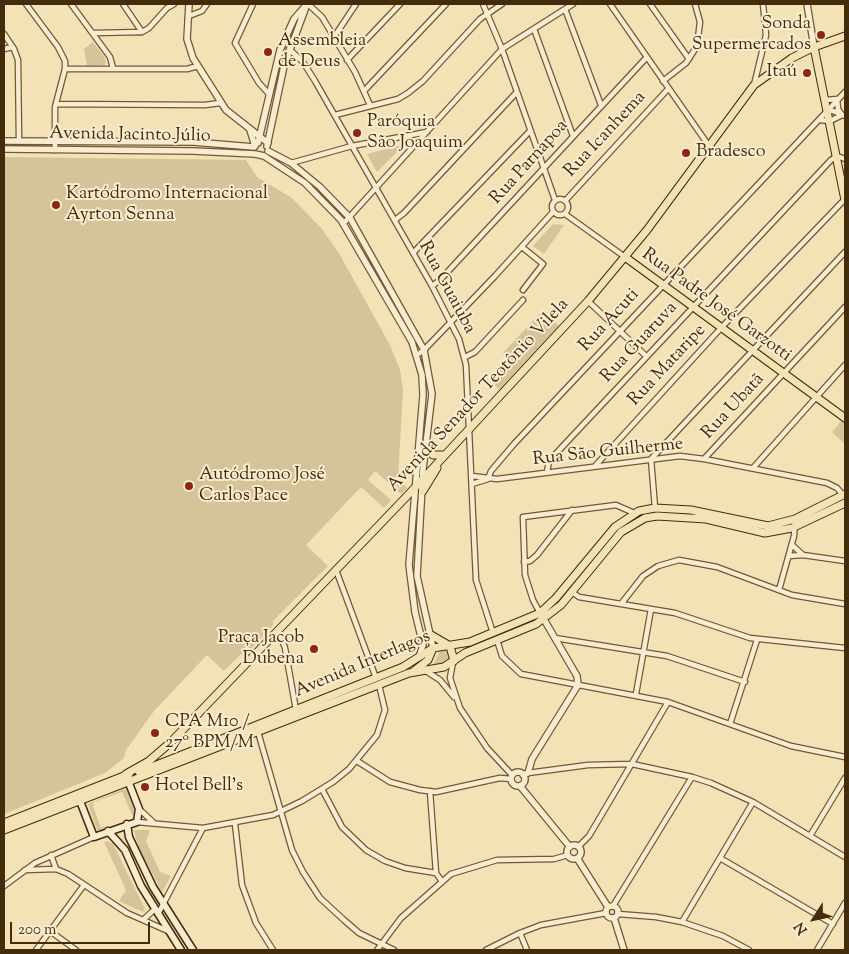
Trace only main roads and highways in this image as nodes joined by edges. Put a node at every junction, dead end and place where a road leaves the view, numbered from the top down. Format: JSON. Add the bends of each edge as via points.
{"nodes":[{"id":1,"x":845,"y":36,"type":"edge"},
{"id":2,"x":814,"y":47,"type":"junction"},
{"id":3,"x":845,"y":199,"type":"edge"},
{"id":4,"x":625,"y":257,"type":"junction"},
{"id":5,"x":845,"y":418,"type":"edge"},
{"id":6,"x":427,"y":446,"type":"road end"},
{"id":7,"x":445,"y":455,"type":"junction"},
{"id":8,"x":423,"y":491,"type":"road end"},
{"id":9,"x":845,"y":498,"type":"edge"},
{"id":10,"x":796,"y":523,"type":"junction"},
{"id":11,"x":430,"y":635,"type":"road end"},
{"id":12,"x":450,"y":646,"type":"junction"},
{"id":13,"x":433,"y":648,"type":"junction"},
{"id":14,"x":454,"y":661,"type":"junction"},
{"id":15,"x":409,"y":673,"type":"junction"},
{"id":16,"x":377,"y":682,"type":"junction"},
{"id":17,"x":127,"y":778,"type":"junction"},
{"id":18,"x":87,"y":790,"type":"junction"},
{"id":19,"x":80,"y":801,"type":"junction"},
{"id":20,"x":4,"y":823,"type":"edge"},
{"id":21,"x":127,"y":824,"type":"junction"},
{"id":22,"x":4,"y":830,"type":"edge"},
{"id":23,"x":108,"y":831,"type":"junction"},
{"id":24,"x":181,"y":950,"type":"edge"},
{"id":25,"x":193,"y":950,"type":"edge"}],
"edges":[{"from":1,"to":2,"type":"main road","name":"Avenida Senador Teotônio Vilela"},
{"from":2,"to":3,"type":"main road"},
{"from":2,"to":4,"type":"main road","name":"Avenida Senador Teotônio Vilela","via":[[767,74],[754,86]]},
{"from":4,"to":5,"type":"main road","name":"Rua Padre José Garzotti"},
{"from":4,"to":7,"type":"main road","name":"Avenida Senador Teotônio Vilela"},
{"from":6,"to":7,"type":"main road","via":[[433,455]]},
{"from":7,"to":8,"type":"main road"},
{"from":7,"to":17,"type":"main road","name":"Avenida Senador Teotônio Vilela","via":[[158,755]]},
{"from":9,"to":10,"type":"main road","name":"Avenida Interlagos"},
{"from":10,"to":12,"type":"main road","name":"Avenida Interlagos","via":[[768,526],[707,512],[655,508],[634,513],[615,527],[540,613],[493,633]]},
{"from":10,"to":14,"type":"main road","name":"Avenida Interlagos","via":[[765,533],[706,519],[645,518],[621,532],[572,592],[544,619],[465,653]]},
{"from":11,"to":12,"type":"main road"},
{"from":12,"to":13,"type":"main road","name":"Avenida Interlagos"},
{"from":12,"to":14,"type":"main road"},
{"from":13,"to":15,"type":"main road","via":[[426,662]]},
{"from":13,"to":16,"type":"main road","name":"Avenida Interlagos"},
{"from":14,"to":15,"type":"main road","name":"Avenida Interlagos","via":[[444,667]]},
{"from":15,"to":16,"type":"main road","name":"Avenida Interlagos"},
{"from":16,"to":17,"type":"main road","name":"Avenida Interlagos","via":[[258,732]]},
{"from":16,"to":17,"type":"main road","name":"Avenida Interlagos","via":[[296,710]]},
{"from":17,"to":18,"type":"main road","name":"Avenida Interlagos"},
{"from":17,"to":19,"type":"main road","name":"Avenida Interlagos"},
{"from":17,"to":21,"type":"main road","via":[[139,808],[137,822]]},
{"from":18,"to":19,"type":"main road"},
{"from":18,"to":20,"type":"main road","name":"Avenida Interlagos"},
{"from":19,"to":22,"type":"main road","name":"Avenida Interlagos"},
{"from":19,"to":23,"type":"main road","via":[[94,837]]},
{"from":21,"to":23,"type":"main road"},
{"from":21,"to":25,"type":"main road","via":[[132,845],[163,905]]},
{"from":23,"to":24,"type":"main road","via":[[125,850],[141,886]]}]}
